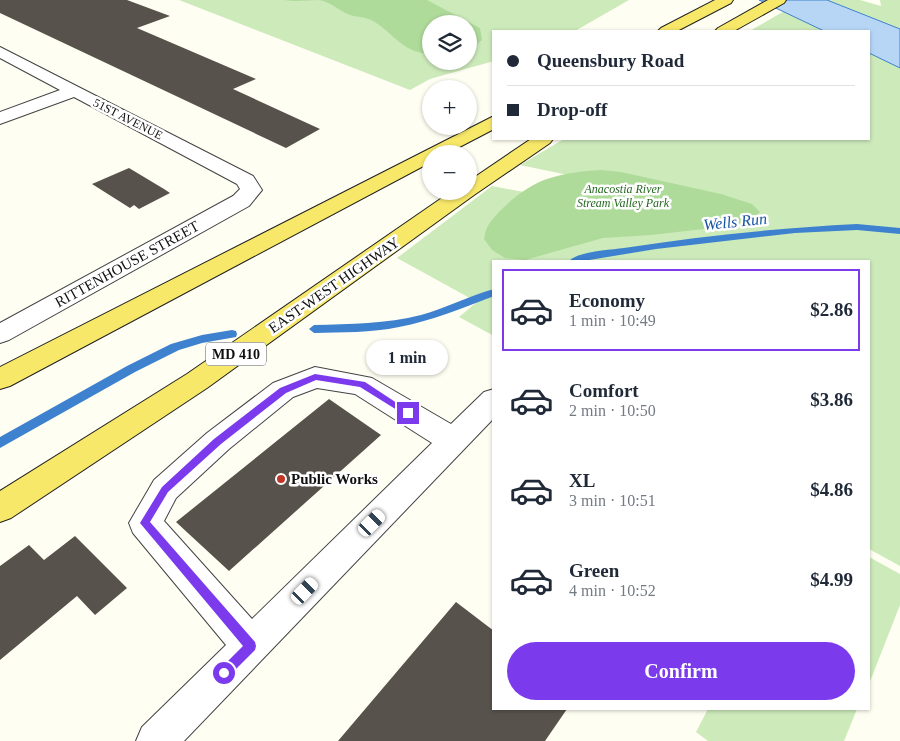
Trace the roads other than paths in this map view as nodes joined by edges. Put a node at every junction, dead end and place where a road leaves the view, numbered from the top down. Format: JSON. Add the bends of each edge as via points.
{"nodes":[{"id":1,"x":779,"y":0,"type":"edge"},
{"id":2,"x":722,"y":2,"type":"edge"},
{"id":3,"x":668,"y":30,"type":"edge"},
{"id":4,"x":725,"y":30,"type":"edge"},
{"id":5,"x":0,"y":52,"type":"edge"},
{"id":6,"x":75,"y":91,"type":"junction"},
{"id":7,"x":0,"y":118,"type":"edge"},
{"id":8,"x":492,"y":122,"type":"edge"},
{"id":9,"x":542,"y":140,"type":"edge"},
{"id":10,"x":448,"y":145,"type":"edge"},
{"id":11,"x":422,"y":159,"type":"edge"},
{"id":12,"x":477,"y":184,"type":"edge"},
{"id":13,"x":251,"y":190,"type":"joint"},
{"id":14,"x":454,"y":200,"type":"edge"},
{"id":15,"x":0,"y":334,"type":"edge"},
{"id":16,"x":0,"y":379,"type":"edge"},
{"id":17,"x":492,"y":402,"type":"edge"},
{"id":18,"x":454,"y":441,"type":"junction"},
{"id":19,"x":0,"y":508,"type":"edge"},
{"id":20,"x":251,"y":646,"type":"junction"},
{"id":21,"x":156,"y":741,"type":"edge"}],
"edges":[{"from":1,"to":4,"type":"main road"},
{"from":2,"to":3,"type":"main road"},
{"from":5,"to":6,"type":"street","name":"51ST AVENUE"},
{"from":6,"to":7,"type":"street"},
{"from":6,"to":13,"type":"street","name":"51ST AVENUE","via":[[246,180]]},
{"from":8,"to":10,"type":"main road"},
{"from":9,"to":12,"type":"main road","name":"EAST-WEST HIGHWAY","number":"MD 410"},
{"from":11,"to":16,"type":"main road"},
{"from":13,"to":15,"type":"street","name":"RITTENHOUSE STREET","via":[[241,201]]},
{"from":14,"to":19,"type":"main road","name":"EAST-WEST HIGHWAY","number":"MD 410","via":[[197,381]]},
{"from":17,"to":18,"type":"street"},
{"from":18,"to":20,"type":"street"},
{"from":18,"to":20,"type":"street","via":[[362,384],[315,377],[283,390],[218,441],[165,490],[145,523]]},
{"from":20,"to":21,"type":"street"}]}
